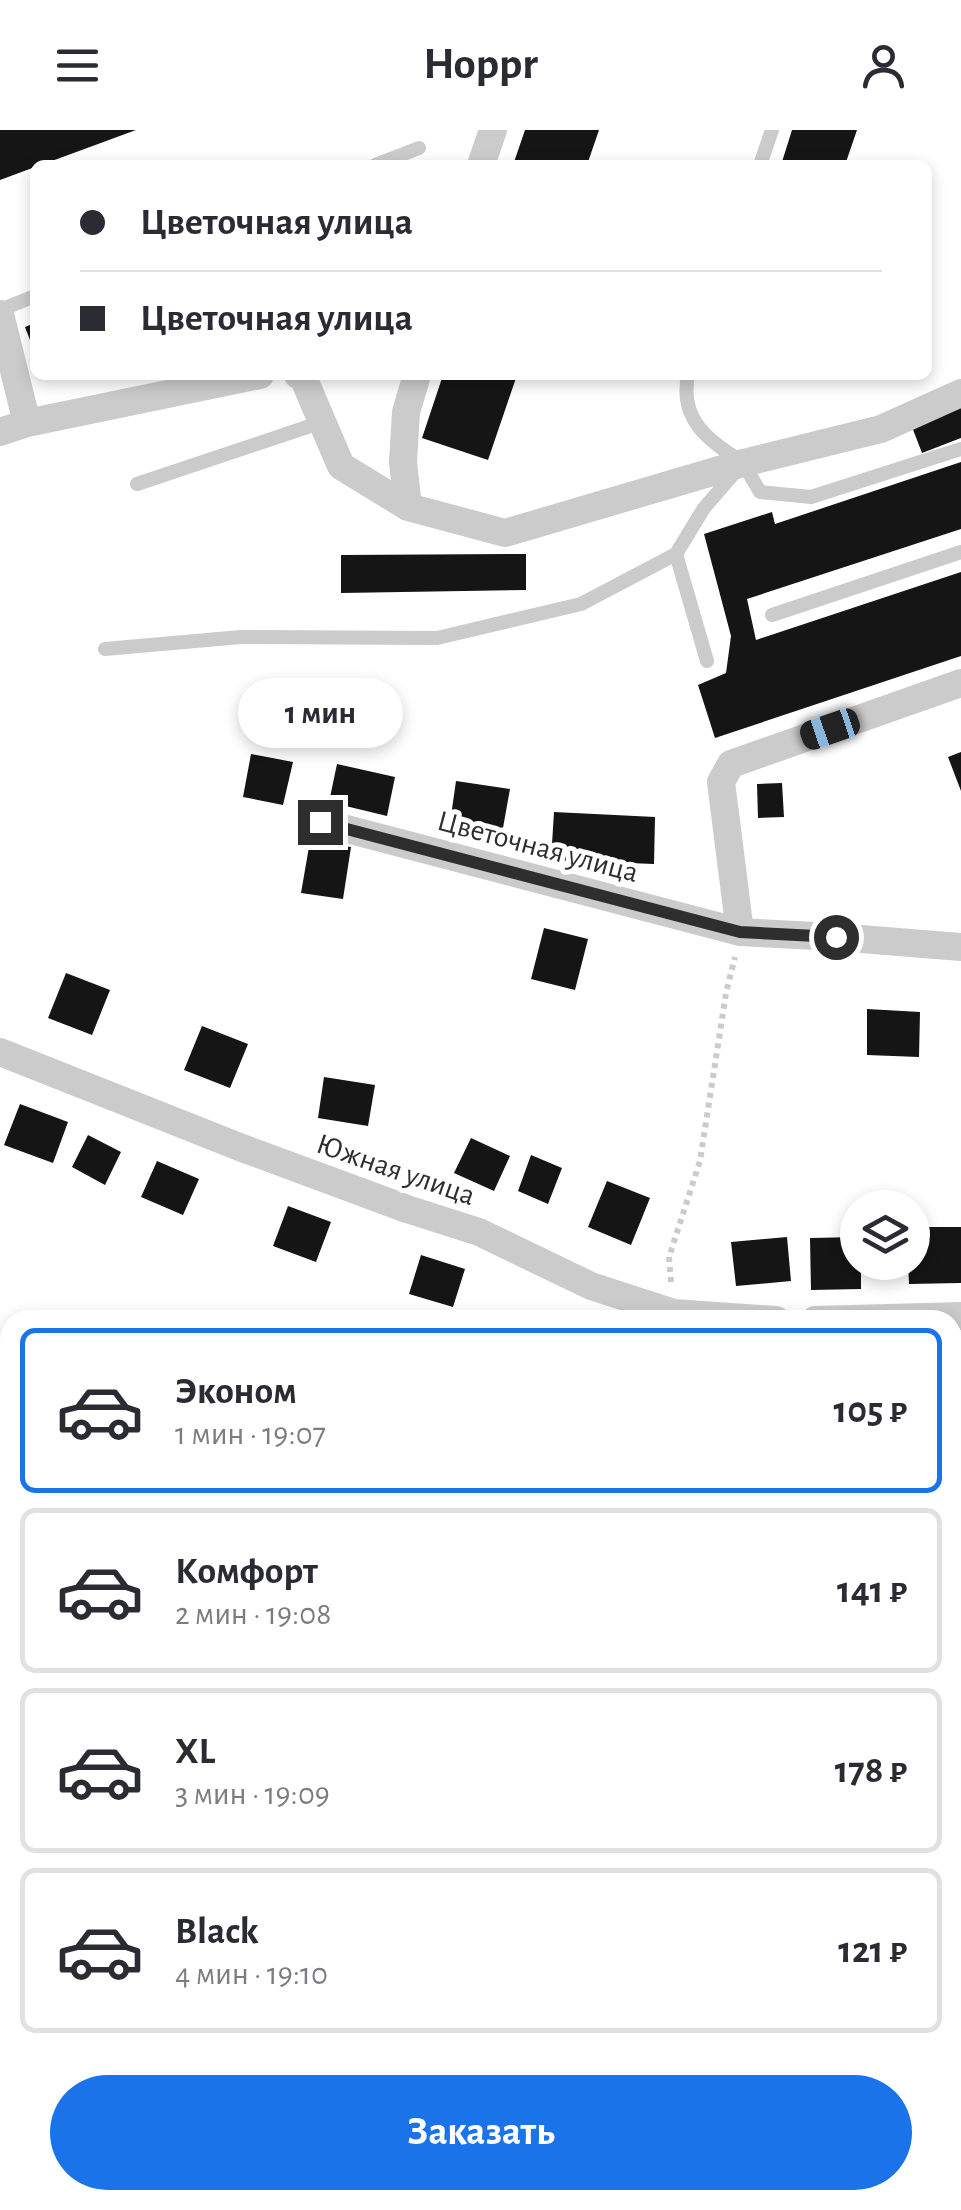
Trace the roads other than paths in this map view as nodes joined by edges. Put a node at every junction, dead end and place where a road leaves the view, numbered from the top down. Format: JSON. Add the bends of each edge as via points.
{"nodes":[{"id":1,"x":492,"y":130,"type":"edge"},
{"id":2,"x":772,"y":130,"type":"edge"},
{"id":3,"x":419,"y":148,"type":"dead end"},
{"id":4,"x":388,"y":160,"type":"edge"},
{"id":5,"x":483,"y":160,"type":"edge"},
{"id":6,"x":762,"y":160,"type":"edge"},
{"id":7,"x":30,"y":298,"type":"edge"},
{"id":8,"x":0,"y":312,"type":"edge"},
{"id":9,"x":237,"y":380,"type":"edge"},
{"id":10,"x":304,"y":380,"type":"edge"},
{"id":11,"x":416,"y":380,"type":"edge"},
{"id":12,"x":688,"y":380,"type":"edge"},
{"id":13,"x":961,"y":393,"type":"edge"},
{"id":14,"x":322,"y":422,"type":"junction"},
{"id":15,"x":13,"y":428,"type":"edge"},
{"id":16,"x":961,"y":449,"type":"edge"},
{"id":17,"x":743,"y":463,"type":"junction"},
{"id":18,"x":137,"y":484,"type":"dead end"},
{"id":19,"x":408,"y":507,"type":"junction"},
{"id":20,"x":961,"y":552,"type":"edge"},
{"id":21,"x":676,"y":554,"type":"junction"},
{"id":22,"x":772,"y":615,"type":"dead end"},
{"id":23,"x":105,"y":648,"type":"dead end"},
{"id":24,"x":707,"y":661,"type":"dead end"},
{"id":25,"x":961,"y":683,"type":"edge"},
{"id":26,"x":320,"y":822,"type":"dead end"},
{"id":27,"x":740,"y":932,"type":"junction"},
{"id":28,"x":961,"y":947,"type":"edge"},
{"id":29,"x":0,"y":1052,"type":"edge"},
{"id":30,"x":658,"y":1310,"type":"edge"}],
"edges":[{"from":1,"to":5,"type":"street"},
{"from":2,"to":6,"type":"lane"},
{"from":3,"to":4,"type":"lane"},
{"from":7,"to":8,"type":"lane"},
{"from":8,"to":15,"type":"street"},
{"from":9,"to":15,"type":"street"},
{"from":10,"to":14,"type":"street"},
{"from":11,"to":19,"type":"street","via":[[403,462]]},
{"from":12,"to":17,"type":"lane","via":[[688,409],[706,437]]},
{"from":13,"to":17,"type":"street","via":[[881,430]]},
{"from":14,"to":18,"type":"lane"},
{"from":14,"to":19,"type":"street","via":[[341,466]]},
{"from":16,"to":17,"type":"lane","via":[[811,497],[760,492]]},
{"from":17,"to":19,"type":"street","via":[[505,534]]},
{"from":17,"to":21,"type":"lane"},
{"from":20,"to":22,"type":"lane"},
{"from":21,"to":23,"type":"lane","via":[[582,604],[438,638],[241,637]]},
{"from":21,"to":24,"type":"lane"},
{"from":25,"to":27,"type":"street","via":[[731,764],[722,782]]},
{"from":26,"to":27,"type":"street","name":"Цветочная улица"},
{"from":27,"to":28,"type":"street","name":"Цветочная улица"},
{"from":29,"to":30,"type":"street","name":"Южная улица","via":[[260,1155],[480,1232]]}]}
